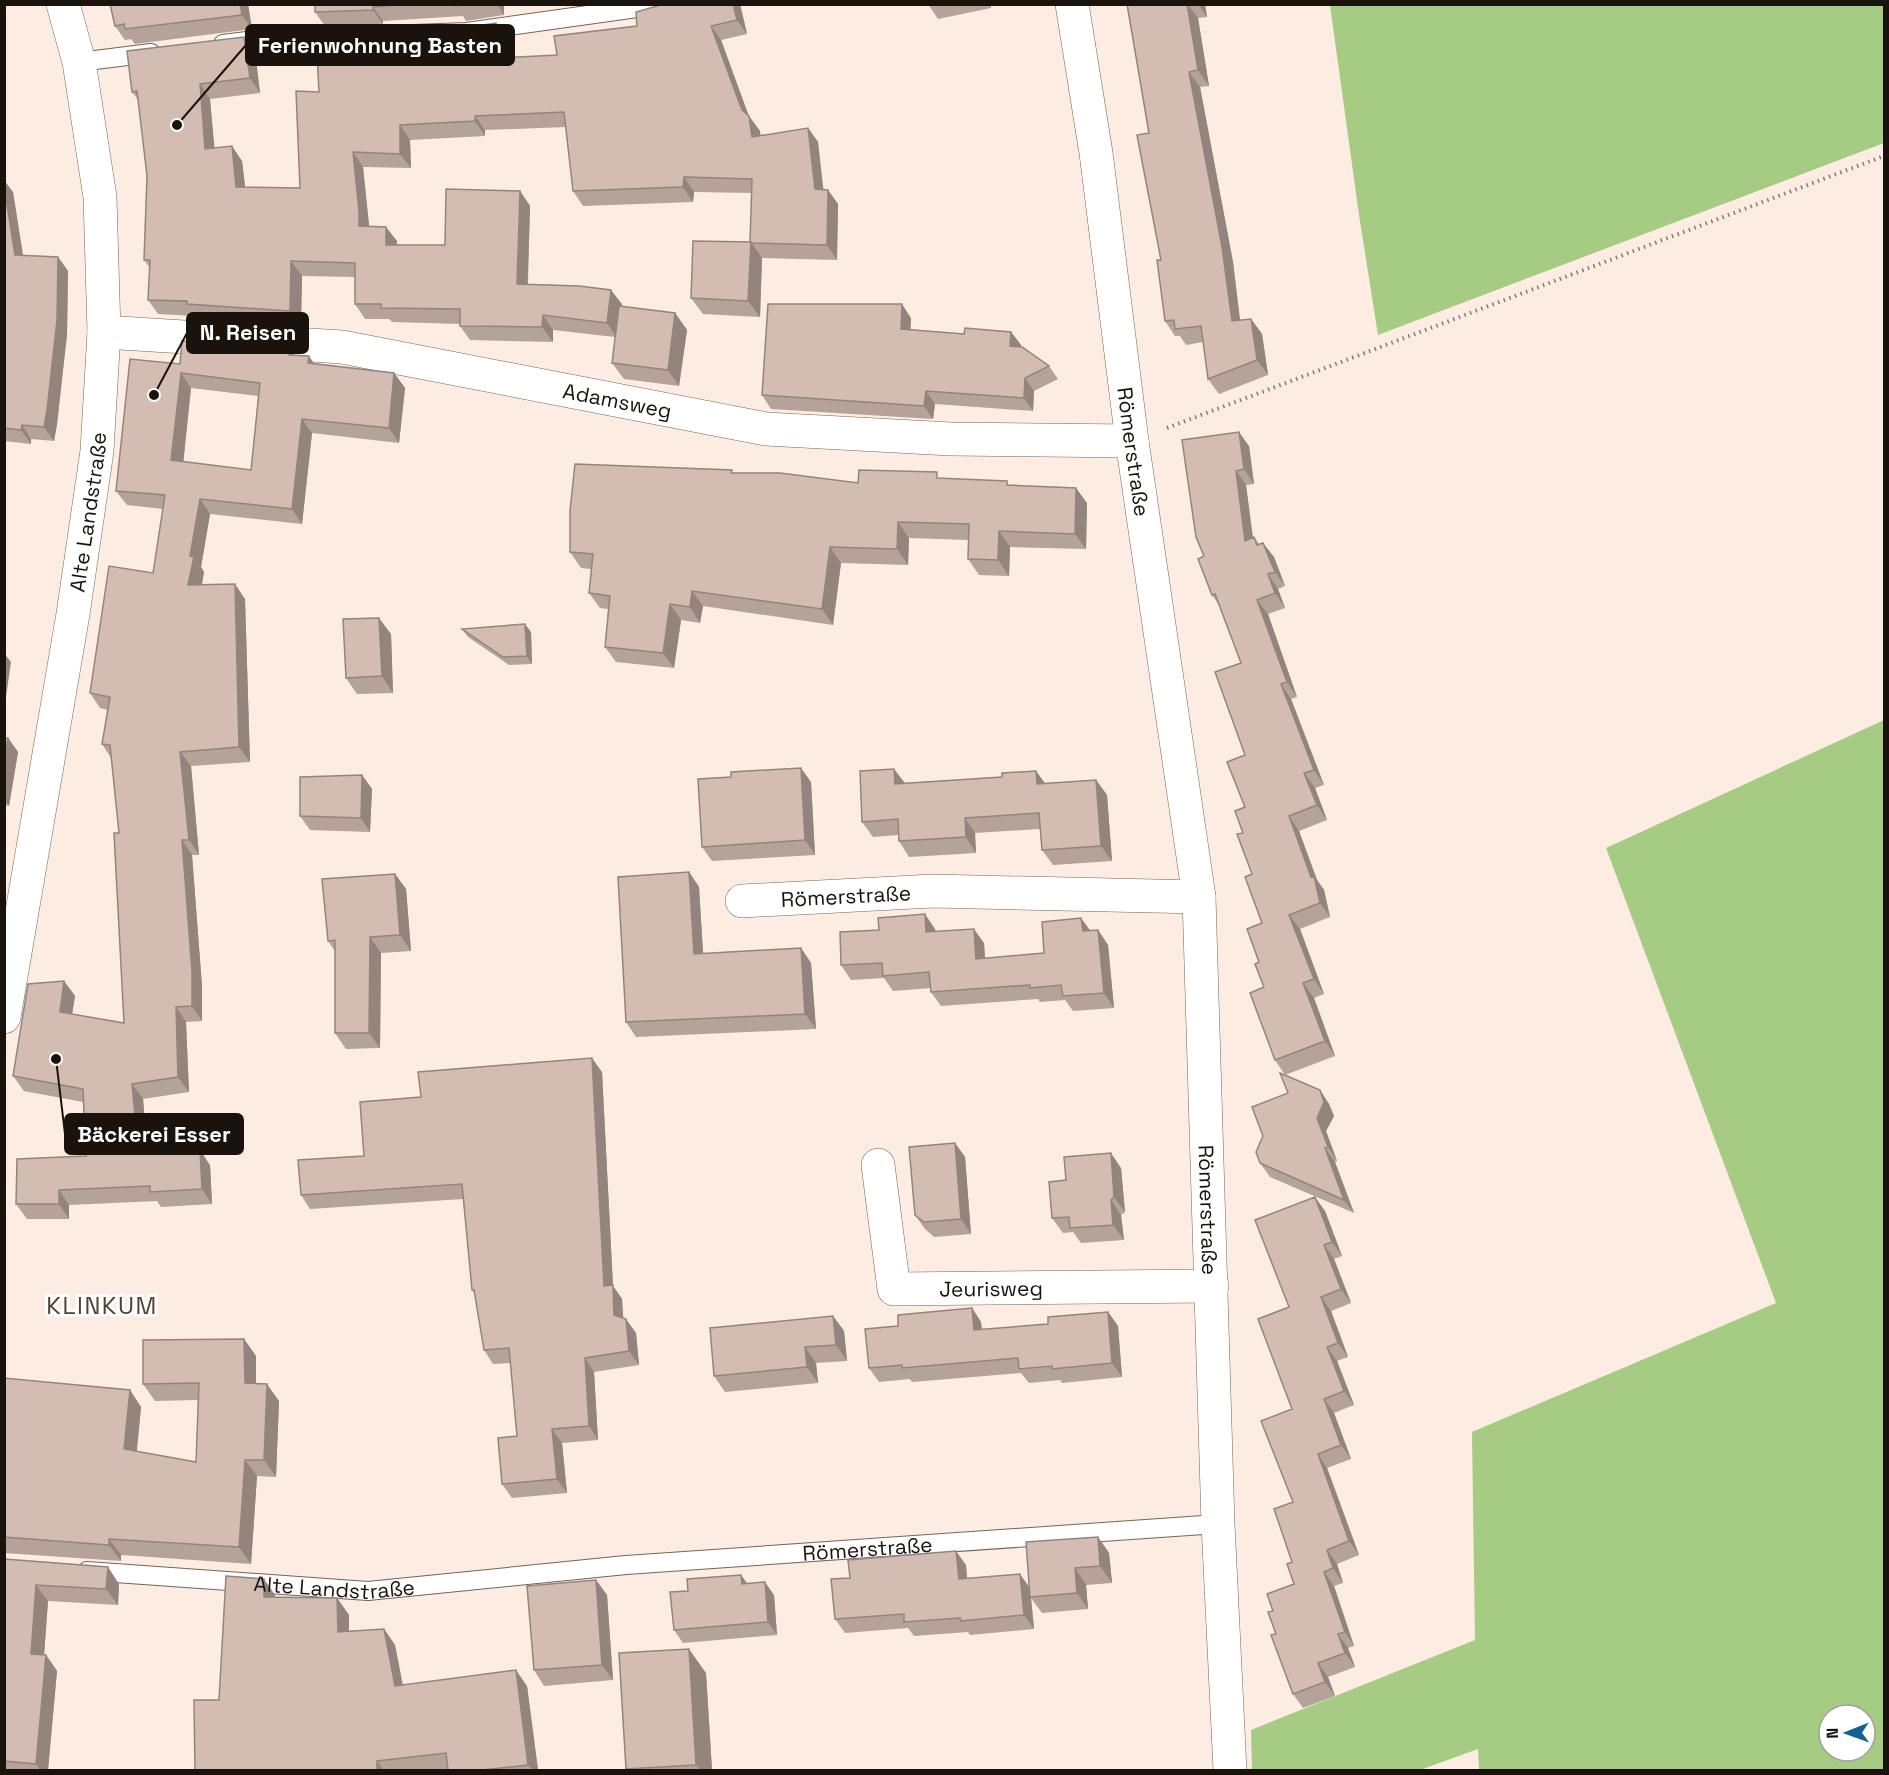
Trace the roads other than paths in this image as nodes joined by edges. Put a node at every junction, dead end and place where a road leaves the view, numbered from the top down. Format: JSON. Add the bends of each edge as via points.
{"nodes":[{"id":1,"x":63,"y":4,"type":"edge"},
{"id":2,"x":652,"y":4,"type":"edge"},
{"id":3,"x":1072,"y":4,"type":"edge"},
{"id":4,"x":208,"y":46,"type":"edge"},
{"id":5,"x":172,"y":50,"type":"edge"},
{"id":6,"x":79,"y":62,"type":"junction"},
{"id":7,"x":104,"y":332,"type":"junction"},
{"id":8,"x":1132,"y":441,"type":"junction"},
{"id":9,"x":1199,"y":897,"type":"junction"},
{"id":10,"x":742,"y":901,"type":"dead end"},
{"id":11,"x":4,"y":1017,"type":"edge"},
{"id":12,"x":878,"y":1165,"type":"dead end"},
{"id":13,"x":1212,"y":1286,"type":"junction"},
{"id":14,"x":1218,"y":1524,"type":"junction"},
{"id":15,"x":626,"y":1565,"type":"joint"},
{"id":16,"x":66,"y":1569,"type":"edge"},
{"id":17,"x":1230,"y":1770,"type":"edge"}],
"edges":[{"from":1,"to":6,"type":"street","name":"Alte Landstraße"},
{"from":2,"to":4,"type":"lane","via":[[467,32],[255,40]]},
{"from":3,"to":8,"type":"street","name":"Römerstraße","via":[[1096,153]]},
{"from":5,"to":6,"type":"lane"},
{"from":6,"to":7,"type":"street","name":"Alte Landstraße","via":[[100,197]]},
{"from":7,"to":8,"type":"street","name":"Adamsweg","via":[[342,347],[766,429],[951,439]]},
{"from":7,"to":11,"type":"street","name":"Alte Landstraße","via":[[97,451],[82,556]]},
{"from":8,"to":9,"type":"street","name":"Römerstraße"},
{"from":9,"to":10,"type":"street","name":"Römerstraße","via":[[933,891]]},
{"from":9,"to":13,"type":"street","name":"Römerstraße"},
{"from":12,"to":13,"type":"street","name":"Jeurisweg","via":[[894,1289]]},
{"from":13,"to":14,"type":"street","name":"Römerstraße"},
{"from":14,"to":15,"type":"lane","name":"Römerstraße"},
{"from":14,"to":17,"type":"street","name":"Römerstraße"},
{"from":15,"to":16,"type":"lane","name":"Alte Landstraße","via":[[368,1591]]}]}
